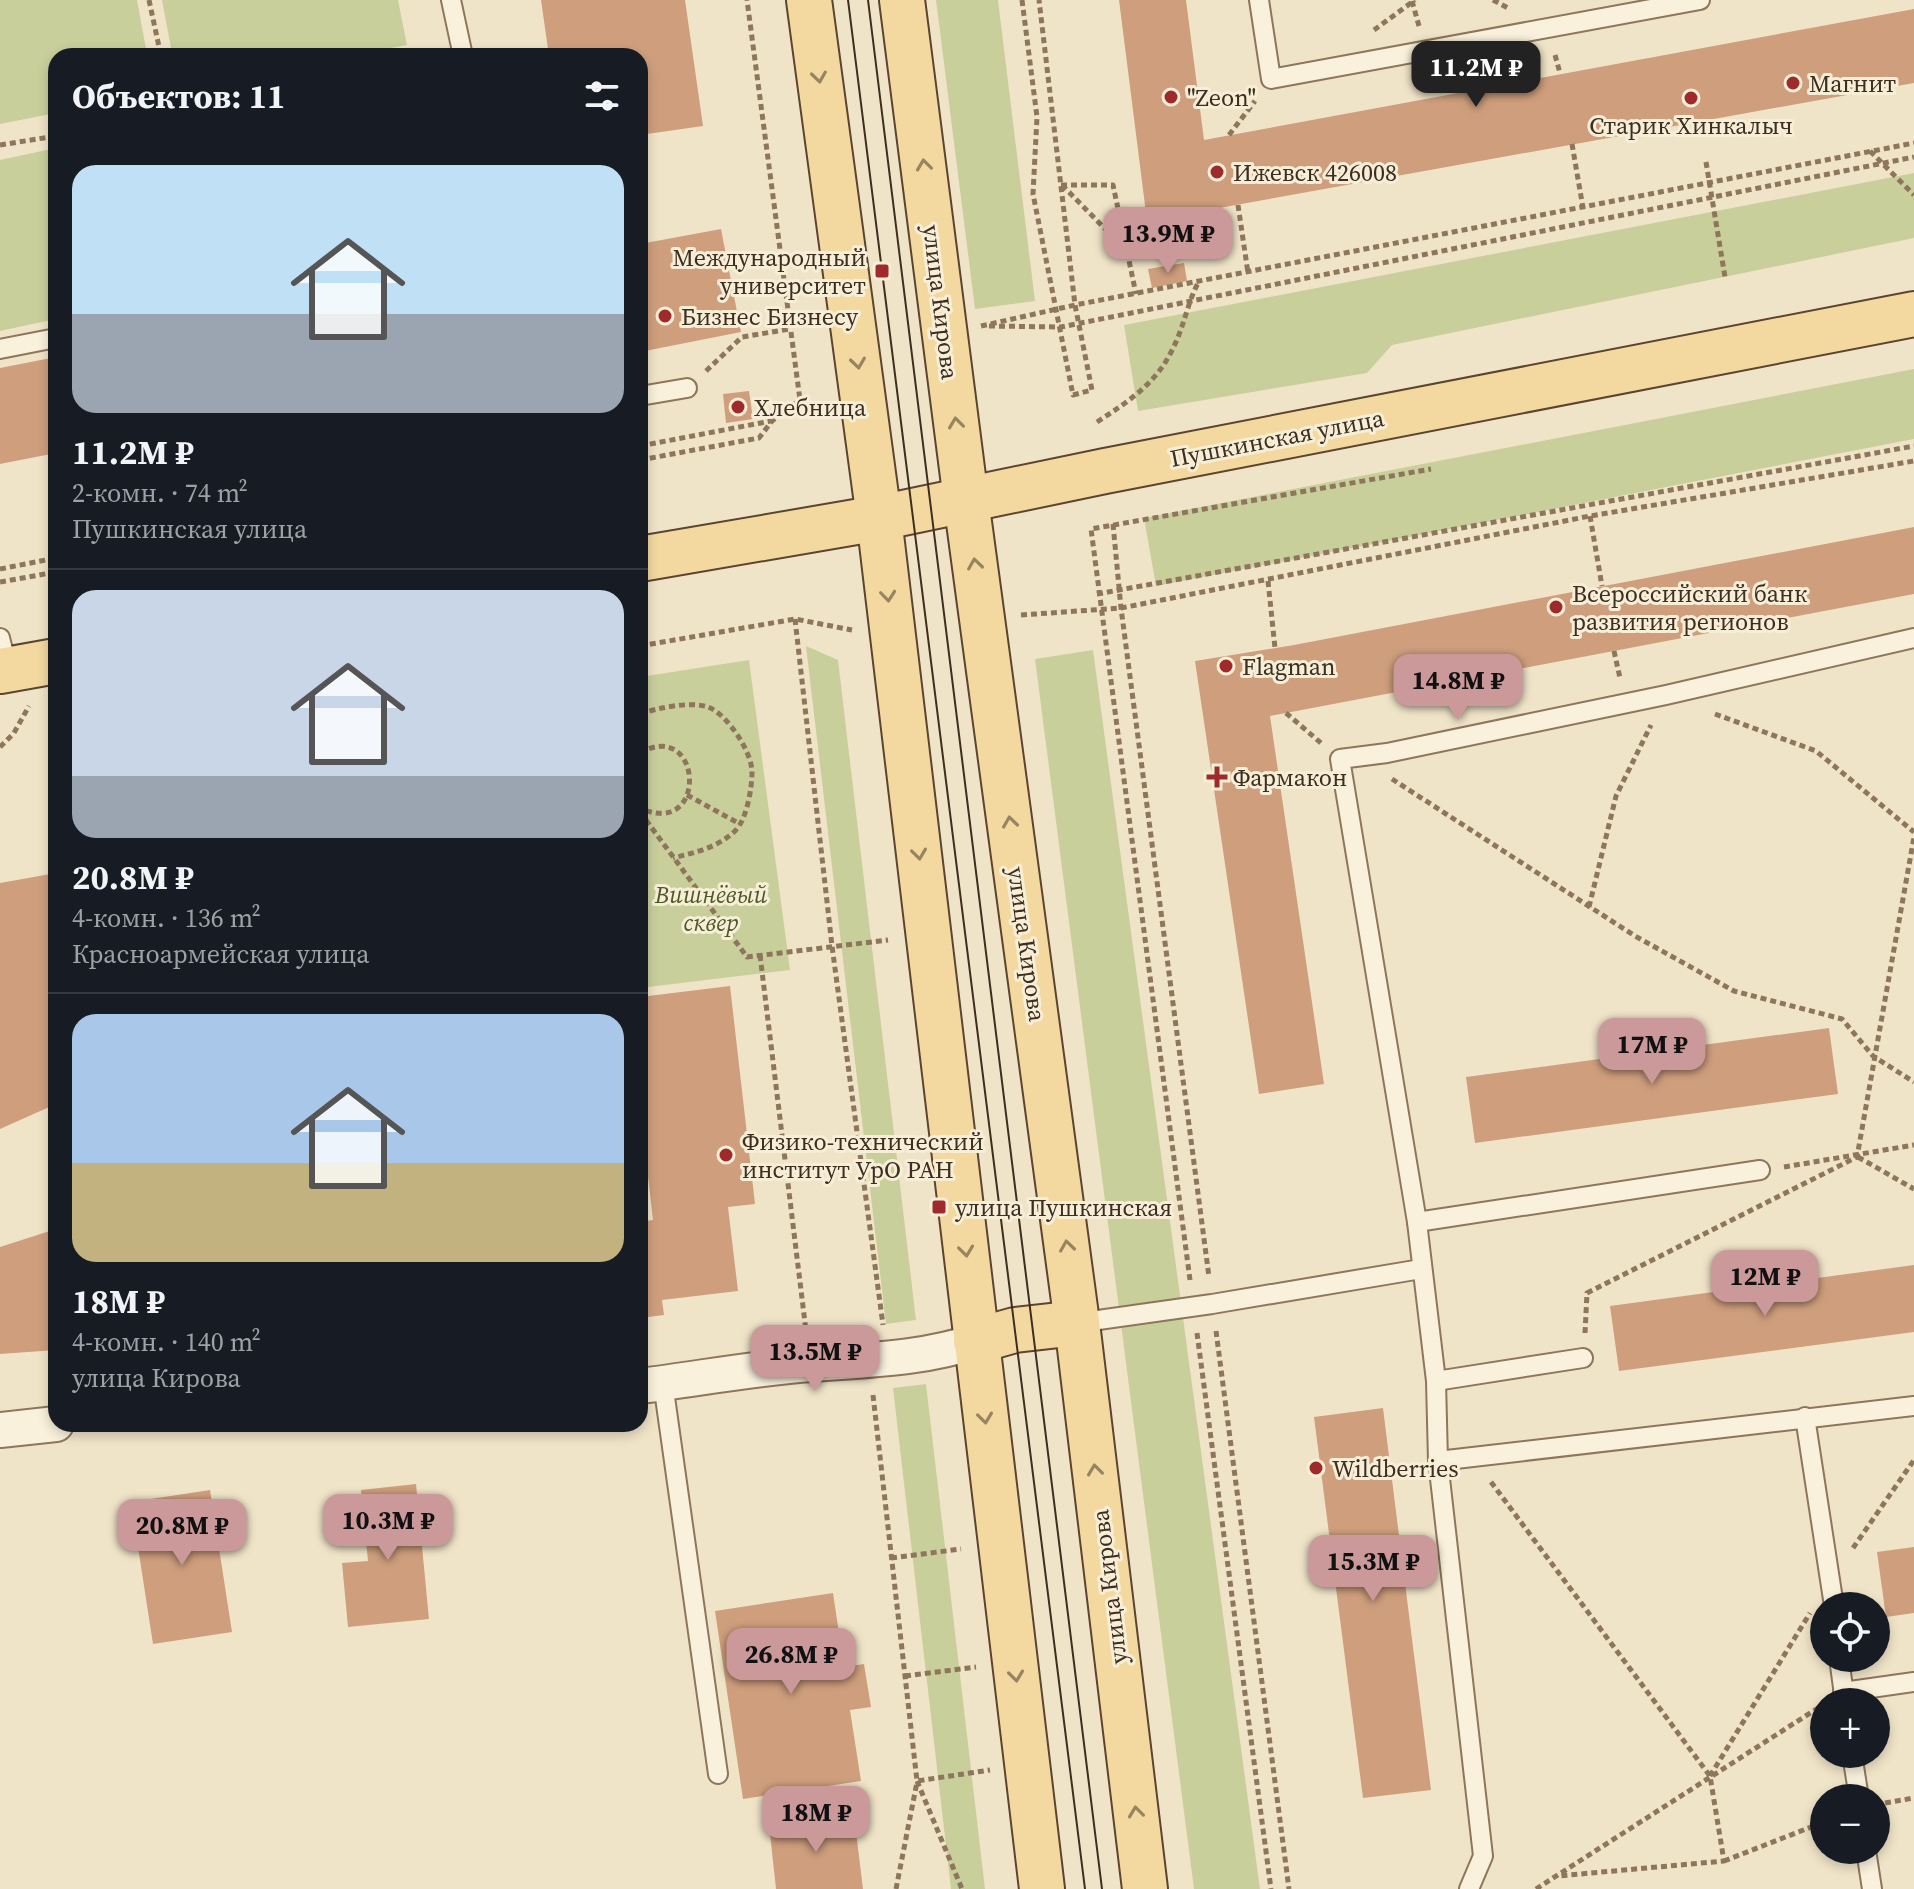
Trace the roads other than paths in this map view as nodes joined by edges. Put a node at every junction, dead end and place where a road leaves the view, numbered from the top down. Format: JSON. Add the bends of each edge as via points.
{"nodes":[{"id":1,"x":451,"y":0,"type":"edge"},
{"id":2,"x":809,"y":0,"type":"edge"},
{"id":3,"x":902,"y":0,"type":"edge"},
{"id":4,"x":1259,"y":0,"type":"edge"},
{"id":5,"x":1700,"y":0,"type":"edge"},
{"id":6,"x":461,"y":48,"type":"edge"},
{"id":7,"x":1914,"y":314,"type":"edge"},
{"id":8,"x":48,"y":340,"type":"edge"},
{"id":9,"x":0,"y":349,"type":"edge"},
{"id":10,"x":687,"y":388,"type":"road end"},
{"id":11,"x":648,"y":395,"type":"edge"},
{"id":12,"x":966,"y":500,"type":"junction"},
{"id":13,"x":879,"y":518,"type":"junction"},
{"id":14,"x":648,"y":558,"type":"edge"},
{"id":15,"x":1914,"y":638,"type":"edge"},
{"id":16,"x":3,"y":659,"type":"edge"},
{"id":17,"x":48,"y":661,"type":"edge"},
{"id":18,"x":1760,"y":1170,"type":"road end"},
{"id":19,"x":1417,"y":1222,"type":"junction"},
{"id":20,"x":1421,"y":1269,"type":"junction"},
{"id":21,"x":1077,"y":1323,"type":"junction"},
{"id":22,"x":976,"y":1341,"type":"junction"},
{"id":23,"x":1583,"y":1358,"type":"road end"},
{"id":24,"x":1436,"y":1381,"type":"junction"},
{"id":25,"x":652,"y":1385,"type":"edge"},
{"id":26,"x":1914,"y":1406,"type":"edge"},
{"id":27,"x":1805,"y":1417,"type":"junction"},
{"id":28,"x":48,"y":1425,"type":"edge"},
{"id":29,"x":0,"y":1430,"type":"edge"},
{"id":30,"x":1438,"y":1461,"type":"junction"},
{"id":31,"x":1832,"y":1592,"type":"edge"},
{"id":32,"x":1914,"y":1682,"type":"edge"},
{"id":33,"x":1886,"y":1688,"type":"edge"},
{"id":34,"x":718,"y":1774,"type":"dead end"},
{"id":35,"x":1868,"y":1864,"type":"edge"},
{"id":36,"x":1042,"y":1889,"type":"edge"},
{"id":37,"x":1145,"y":1889,"type":"edge"},
{"id":38,"x":1469,"y":1889,"type":"edge"},
{"id":39,"x":1872,"y":1889,"type":"edge"}],
"edges":[{"from":1,"to":6,"type":"lane"},
{"from":2,"to":13,"type":"main road","one_way":true},
{"from":12,"to":3,"type":"main road","name":"улица Кирова","one_way":true},
{"from":4,"to":5,"type":"lane","via":[[1271,79]]},
{"from":7,"to":12,"type":"main road","name":"Пушкинская улица"},
{"from":8,"to":9,"type":"lane"},
{"from":10,"to":11,"type":"lane"},
{"from":12,"to":13,"type":"main road","name":"Пушкинская улица"},
{"from":21,"to":12,"type":"main road","name":"улица Кирова","one_way":true},
{"from":13,"to":14,"type":"main road","name":"Пушкинская улица"},
{"from":13,"to":22,"type":"main road","one_way":true},
{"from":15,"to":19,"type":"lane","via":[[1666,695],[1340,759]]},
{"from":16,"to":17,"type":"main road"},
{"from":18,"to":19,"type":"lane"},
{"from":19,"to":20,"type":"lane"},
{"from":20,"to":21,"type":"lane"},
{"from":20,"to":24,"type":"lane"},
{"from":21,"to":22,"type":"main road"},
{"from":37,"to":21,"type":"main road","name":"улица Кирова","one_way":true},
{"from":22,"to":25,"type":"street","via":[[948,1351]]},
{"from":22,"to":36,"type":"main road","one_way":true},
{"from":23,"to":24,"type":"lane"},
{"from":24,"to":30,"type":"lane"},
{"from":25,"to":34,"type":"lane"},
{"from":26,"to":27,"type":"lane"},
{"from":27,"to":30,"type":"lane"},
{"from":27,"to":31,"type":"lane"},
{"from":28,"to":29,"type":"street"},
{"from":30,"to":38,"type":"lane","via":[[1483,1856]]},
{"from":32,"to":33,"type":"lane"},
{"from":35,"to":39,"type":"lane"}]}
